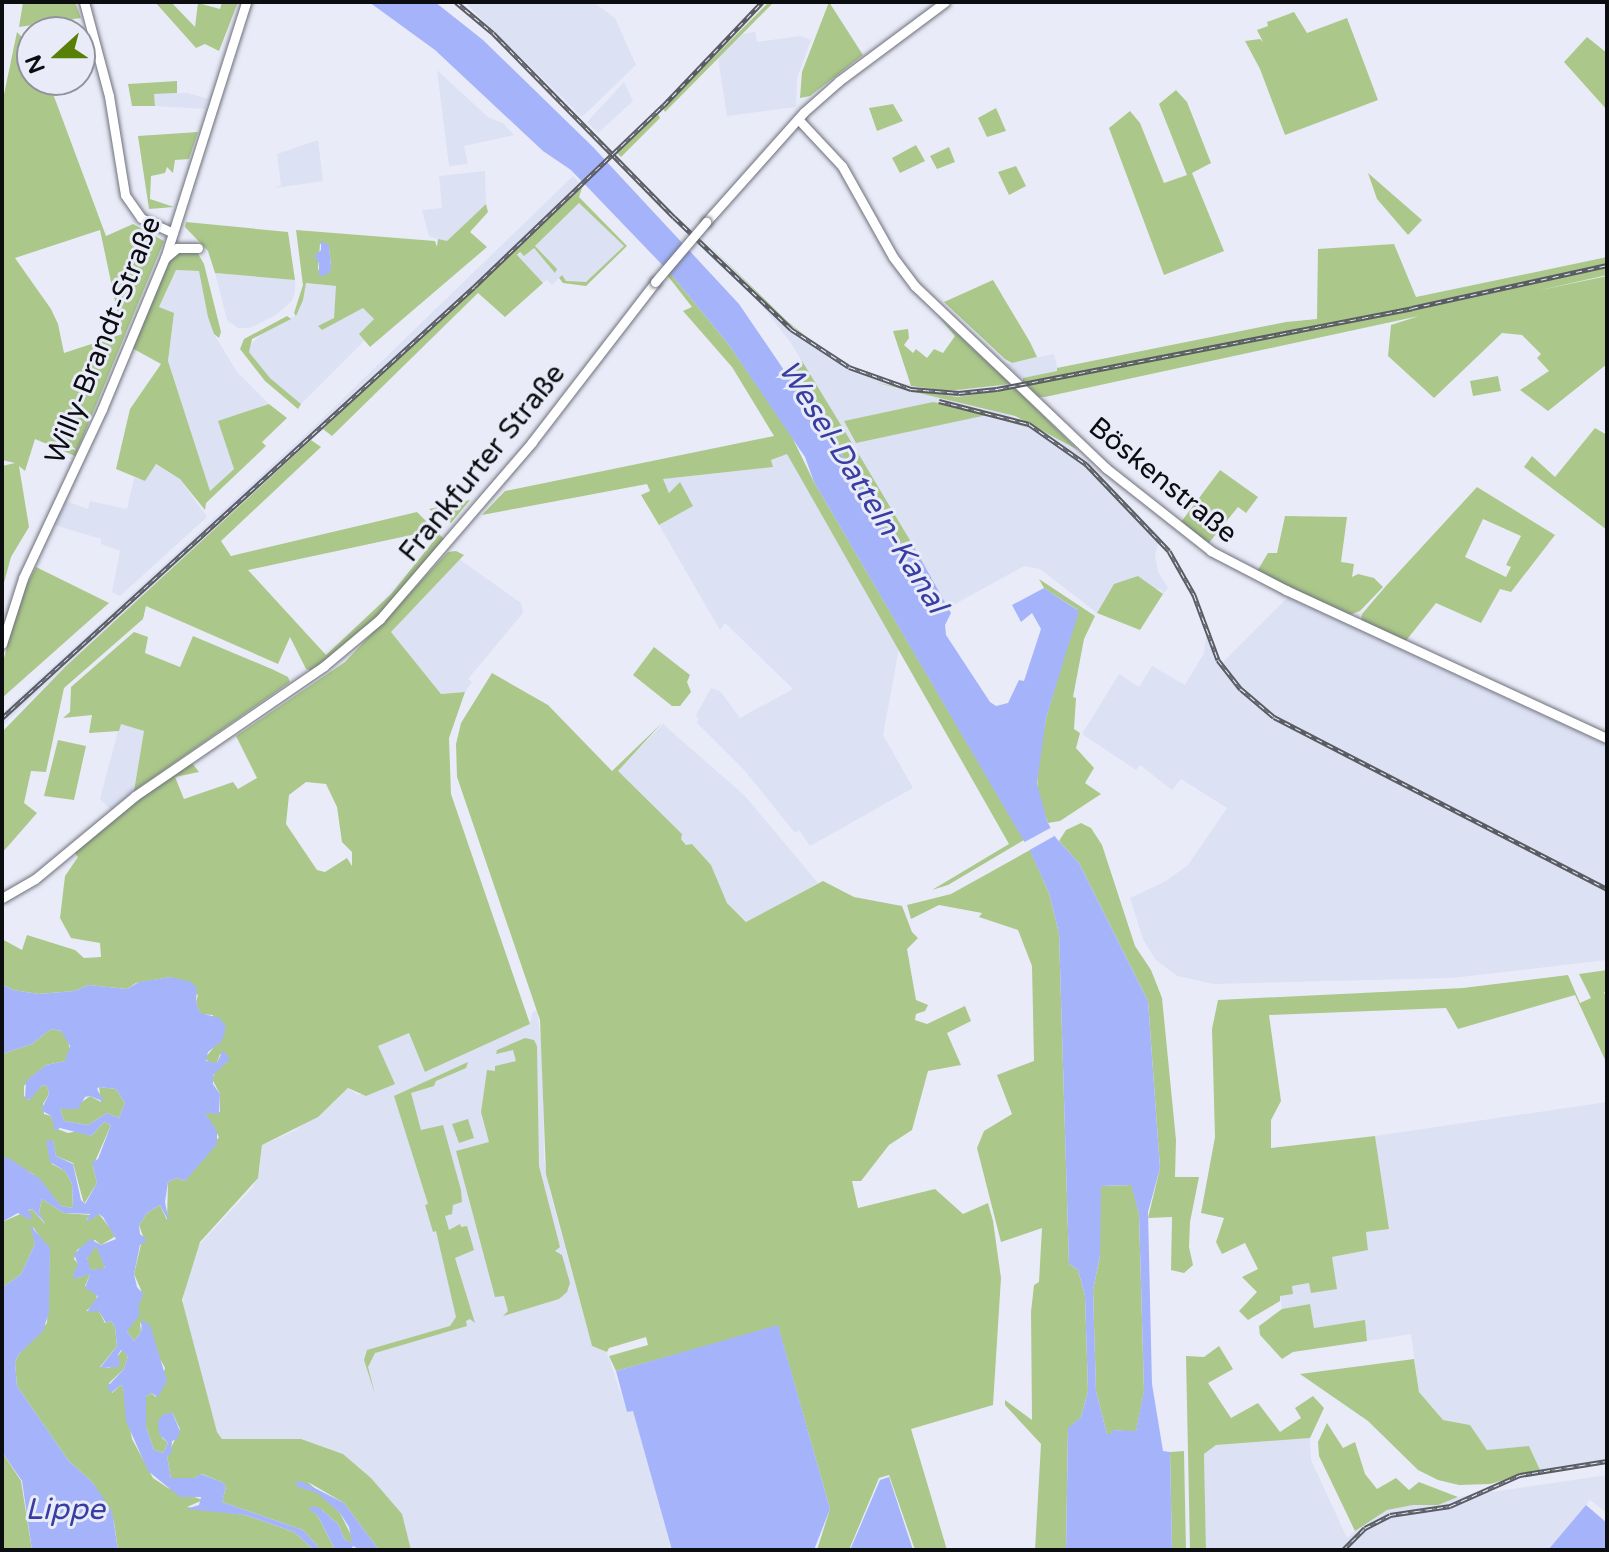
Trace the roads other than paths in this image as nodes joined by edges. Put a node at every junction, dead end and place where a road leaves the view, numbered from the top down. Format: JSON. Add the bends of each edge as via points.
{"nodes":[{"id":1,"x":84,"y":2,"type":"edge"},
{"id":2,"x":246,"y":2,"type":"edge"},
{"id":3,"x":945,"y":2,"type":"edge"},
{"id":4,"x":798,"y":119,"type":"junction"},
{"id":5,"x":173,"y":233,"type":"junction"},
{"id":6,"x":198,"y":248,"type":"dead end"},
{"id":7,"x":165,"y":258,"type":"junction"},
{"id":8,"x":2,"y":644,"type":"edge"},
{"id":9,"x":1607,"y":738,"type":"edge"},
{"id":10,"x":2,"y":898,"type":"edge"}],
"edges":[{"from":1,"to":5,"type":"main road","via":[[109,96],[125,195],[141,218]]},
{"from":2,"to":5,"type":"main road","name":"Willy-Brandt-Straße"},
{"from":3,"to":4,"type":"main road","name":"Frankfurter Straße","via":[[832,86]]},
{"from":4,"to":9,"type":"main road","name":"Böskenstraße","via":[[842,166],[893,257],[919,289],[1106,468],[1211,551]]},
{"from":4,"to":10,"type":"main road","name":"Frankfurter Straße","bridge":true,"via":[[655,282],[532,442],[362,636],[159,777],[35,879]]},
{"from":5,"to":7,"type":"main road","name":"Willy-Brandt-Straße"},
{"from":6,"to":7,"type":"main road","via":[[177,248]]},
{"from":7,"to":8,"type":"main road","name":"Willy-Brandt-Straße","via":[[23,578]]}]}
